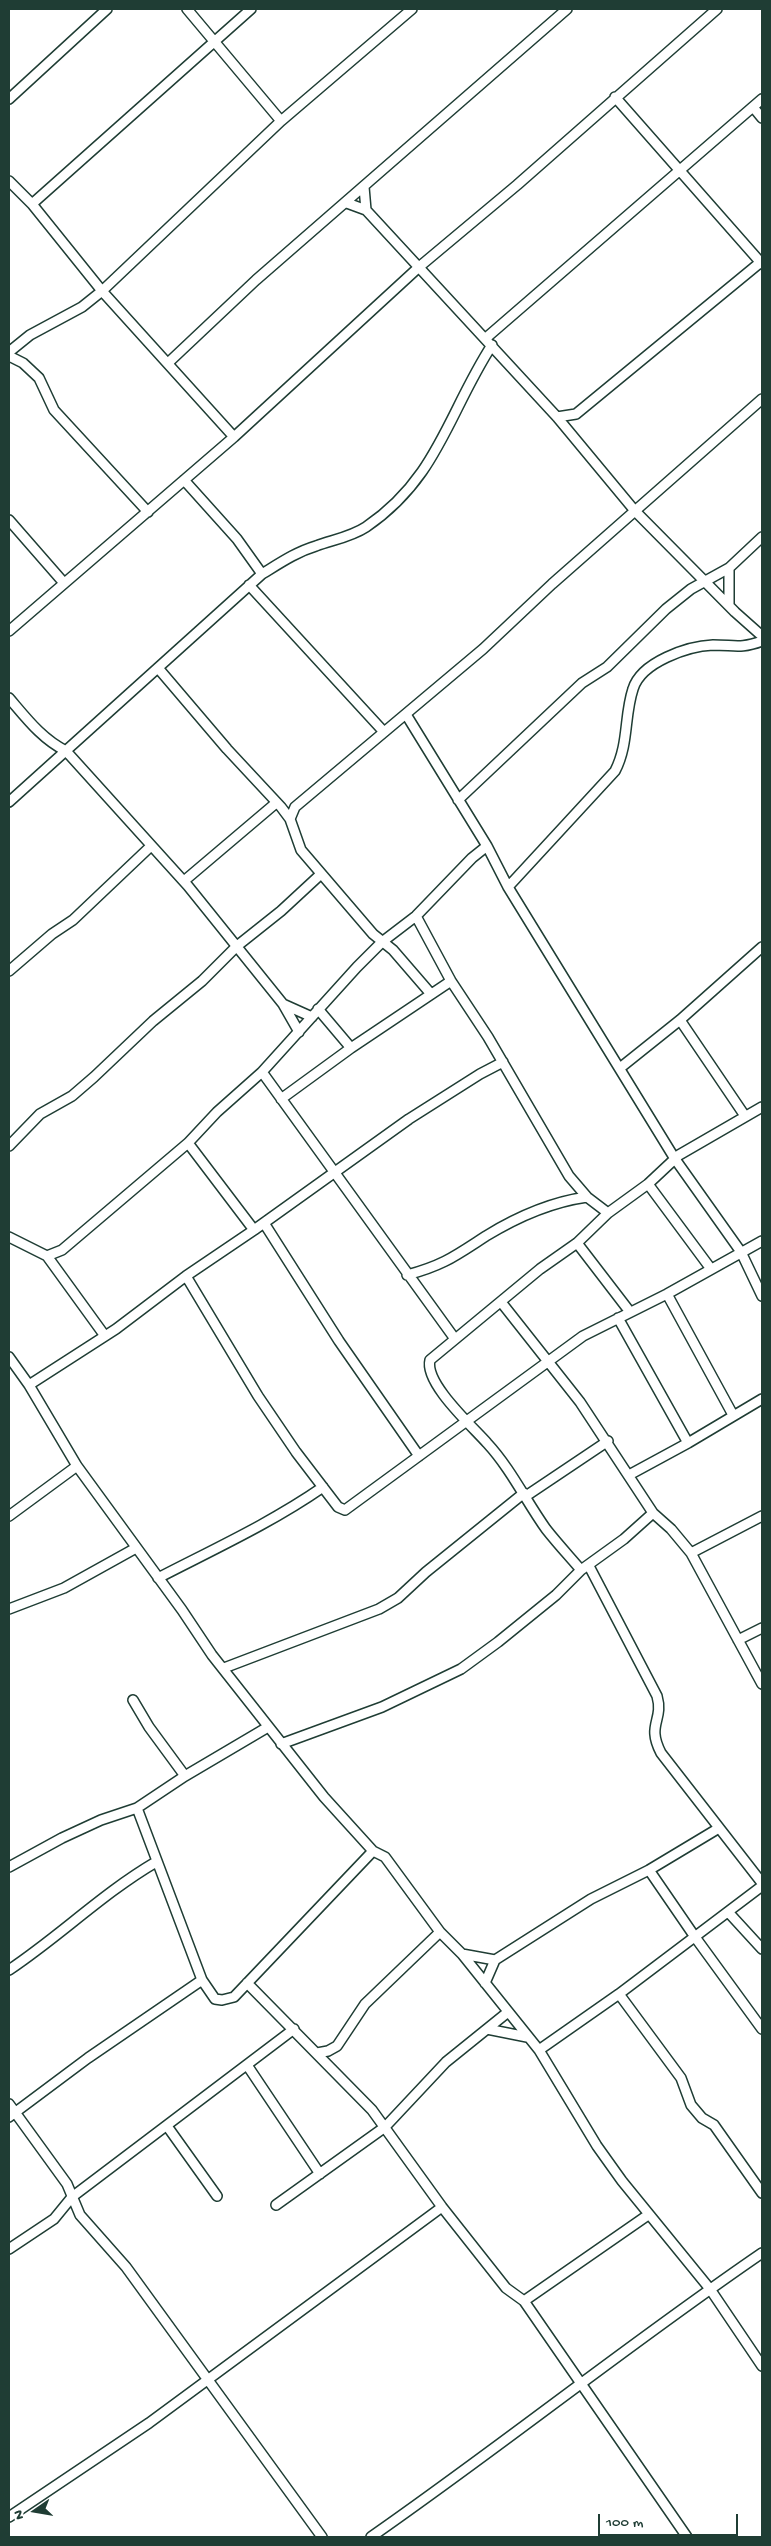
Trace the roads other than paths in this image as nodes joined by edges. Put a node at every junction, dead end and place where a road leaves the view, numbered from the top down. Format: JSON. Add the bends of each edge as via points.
{"nodes":[{"id":1,"x":107,"y":9,"type":"edge"},
{"id":2,"x":187,"y":9,"type":"edge"},
{"id":3,"x":251,"y":9,"type":"edge"},
{"id":4,"x":412,"y":9,"type":"edge"},
{"id":5,"x":567,"y":9,"type":"edge"},
{"id":6,"x":717,"y":9,"type":"edge"},
{"id":7,"x":214,"y":42,"type":"junction"},
{"id":8,"x":615,"y":97,"type":"junction"},
{"id":9,"x":9,"y":99,"type":"edge"},
{"id":10,"x":762,"y":99,"type":"edge"},
{"id":11,"x":753,"y":107,"type":"junction"},
{"id":12,"x":762,"y":118,"type":"edge"},
{"id":13,"x":281,"y":121,"type":"junction"},
{"id":14,"x":679,"y":170,"type":"junction"},
{"id":15,"x":9,"y":180,"type":"edge"},
{"id":16,"x":364,"y":186,"type":"junction"},
{"id":17,"x":347,"y":202,"type":"junction"},
{"id":18,"x":32,"y":204,"type":"junction"},
{"id":19,"x":366,"y":210,"type":"junction"},
{"id":20,"x":762,"y":262,"type":"edge"},
{"id":21,"x":419,"y":267,"type":"junction"},
{"id":22,"x":102,"y":291,"type":"junction"},
{"id":23,"x":489,"y":341,"type":"junction"},
{"id":24,"x":9,"y":352,"type":"edge"},
{"id":25,"x":168,"y":363,"type":"junction"},
{"id":26,"x":762,"y":399,"type":"edge"},
{"id":27,"x":576,"y":414,"type":"junction"},
{"id":28,"x":557,"y":417,"type":"junction"},
{"id":29,"x":570,"y":432,"type":"junction"},
{"id":30,"x":234,"y":437,"type":"junction"},
{"id":31,"x":184,"y":480,"type":"junction"},
{"id":32,"x":635,"y":511,"type":"junction"},
{"id":33,"x":148,"y":512,"type":"junction"},
{"id":34,"x":9,"y":520,"type":"edge"},
{"id":35,"x":762,"y":537,"type":"edge"},
{"id":36,"x":729,"y":568,"type":"junction"},
{"id":37,"x":262,"y":574,"type":"junction"},
{"id":38,"x":704,"y":580,"type":"junction"},
{"id":39,"x":64,"y":583,"type":"junction"},
{"id":40,"x":249,"y":585,"type":"junction"},
{"id":41,"x":729,"y":606,"type":"junction"},
{"id":42,"x":9,"y":631,"type":"edge"},
{"id":43,"x":762,"y":636,"type":"edge"},
{"id":44,"x":762,"y":641,"type":"edge"},
{"id":45,"x":158,"y":668,"type":"junction"},
{"id":46,"x":9,"y":698,"type":"edge"},
{"id":47,"x":406,"y":716,"type":"junction"},
{"id":48,"x":384,"y":732,"type":"junction"},
{"id":49,"x":66,"y":751,"type":"junction"},
{"id":50,"x":458,"y":800,"type":"junction"},
{"id":51,"x":9,"y":802,"type":"edge"},
{"id":52,"x":278,"y":805,"type":"junction"},
{"id":53,"x":295,"y":807,"type":"junction"},
{"id":54,"x":290,"y":819,"type":"junction"},
{"id":55,"x":151,"y":846,"type":"junction"},
{"id":56,"x":487,"y":846,"type":"junction"},
{"id":57,"x":321,"y":874,"type":"junction"},
{"id":58,"x":184,"y":882,"type":"junction"},
{"id":59,"x":508,"y":887,"type":"junction"},
{"id":60,"x":416,"y":916,"type":"junction"},
{"id":61,"x":382,"y":942,"type":"junction"},
{"id":62,"x":237,"y":946,"type":"junction"},
{"id":63,"x":762,"y":947,"type":"edge"},
{"id":64,"x":9,"y":971,"type":"edge"},
{"id":65,"x":451,"y":981,"type":"junction"},
{"id":66,"x":431,"y":994,"type":"junction"},
{"id":67,"x":282,"y":1004,"type":"junction"},
{"id":68,"x":315,"y":1013,"type":"junction"},
{"id":69,"x":680,"y":1020,"type":"junction"},
{"id":70,"x":299,"y":1032,"type":"junction"},
{"id":71,"x":350,"y":1048,"type":"junction"},
{"id":72,"x":503,"y":1062,"type":"junction"},
{"id":73,"x":620,"y":1068,"type":"junction"},
{"id":74,"x":262,"y":1072,"type":"junction"},
{"id":75,"x":281,"y":1099,"type":"junction"},
{"id":76,"x":761,"y":1110,"type":"edge"},
{"id":77,"x":745,"y":1116,"type":"junction"},
{"id":78,"x":188,"y":1143,"type":"junction"},
{"id":79,"x":9,"y":1146,"type":"edge"},
{"id":80,"x":675,"y":1159,"type":"junction"},
{"id":81,"x":336,"y":1172,"type":"junction"},
{"id":82,"x":648,"y":1184,"type":"junction"},
{"id":83,"x":587,"y":1197,"type":"junction"},
{"id":84,"x":608,"y":1213,"type":"junction"},
{"id":85,"x":264,"y":1223,"type":"junction"},
{"id":86,"x":254,"y":1230,"type":"junction"},
{"id":87,"x":9,"y":1237,"type":"edge"},
{"id":88,"x":762,"y":1241,"type":"edge"},
{"id":89,"x":577,"y":1243,"type":"junction"},
{"id":90,"x":62,"y":1250,"type":"junction"},
{"id":91,"x":740,"y":1252,"type":"junction"},
{"id":92,"x":47,"y":1256,"type":"junction"},
{"id":93,"x":711,"y":1269,"type":"junction"},
{"id":94,"x":60,"y":1272,"type":"junction"},
{"id":95,"x":407,"y":1275,"type":"junction"},
{"id":96,"x":186,"y":1276,"type":"junction"},
{"id":97,"x":667,"y":1294,"type":"junction"},
{"id":98,"x":762,"y":1296,"type":"edge"},
{"id":99,"x":501,"y":1302,"type":"junction"},
{"id":100,"x":630,"y":1312,"type":"junction"},
{"id":101,"x":618,"y":1318,"type":"junction"},
{"id":102,"x":105,"y":1336,"type":"junction"},
{"id":103,"x":455,"y":1339,"type":"junction"},
{"id":104,"x":9,"y":1357,"type":"edge"},
{"id":105,"x":548,"y":1361,"type":"junction"},
{"id":106,"x":29,"y":1385,"type":"junction"},
{"id":107,"x":762,"y":1399,"type":"edge"},
{"id":108,"x":733,"y":1415,"type":"junction"},
{"id":109,"x":466,"y":1421,"type":"junction"},
{"id":110,"x":608,"y":1441,"type":"junction"},
{"id":111,"x":688,"y":1444,"type":"junction"},
{"id":112,"x":419,"y":1456,"type":"junction"},
{"id":113,"x":78,"y":1466,"type":"junction"},
{"id":114,"x":629,"y":1474,"type":"junction"},
{"id":115,"x":323,"y":1487,"type":"junction"},
{"id":116,"x":525,"y":1495,"type":"junction"},
{"id":117,"x":653,"y":1513,"type":"junction"},
{"id":118,"x":9,"y":1516,"type":"edge"},
{"id":119,"x":762,"y":1516,"type":"edge"},
{"id":120,"x":136,"y":1548,"type":"junction"},
{"id":121,"x":691,"y":1554,"type":"junction"},
{"id":122,"x":585,"y":1568,"type":"junction"},
{"id":123,"x":158,"y":1578,"type":"junction"},
{"id":124,"x":9,"y":1609,"type":"edge"},
{"id":125,"x":762,"y":1628,"type":"edge"},
{"id":126,"x":738,"y":1640,"type":"junction"},
{"id":127,"x":224,"y":1668,"type":"junction"},
{"id":128,"x":762,"y":1684,"type":"edge"},
{"id":129,"x":133,"y":1700,"type":"dead end"},
{"id":130,"x":268,"y":1728,"type":"junction"},
{"id":131,"x":281,"y":1744,"type":"junction"},
{"id":132,"x":185,"y":1776,"type":"junction"},
{"id":133,"x":136,"y":1808,"type":"junction"},
{"id":134,"x":719,"y":1828,"type":"junction"},
{"id":135,"x":373,"y":1850,"type":"junction"},
{"id":136,"x":156,"y":1862,"type":"junction"},
{"id":137,"x":9,"y":1867,"type":"edge"},
{"id":138,"x":649,"y":1870,"type":"junction"},
{"id":139,"x":762,"y":1885,"type":"edge"},
{"id":140,"x":729,"y":1913,"type":"junction"},
{"id":141,"x":440,"y":1932,"type":"junction"},
{"id":142,"x":695,"y":1937,"type":"junction"},
{"id":143,"x":762,"y":1949,"type":"edge"},
{"id":144,"x":462,"y":1954,"type":"junction"},
{"id":145,"x":495,"y":1960,"type":"junction"},
{"id":146,"x":9,"y":1970,"type":"edge"},
{"id":147,"x":202,"y":1980,"type":"junction"},
{"id":148,"x":247,"y":1983,"type":"junction"},
{"id":149,"x":485,"y":1983,"type":"junction"},
{"id":150,"x":619,"y":1994,"type":"junction"},
{"id":151,"x":508,"y":2012,"type":"junction"},
{"id":152,"x":762,"y":2028,"type":"edge"},
{"id":153,"x":294,"y":2029,"type":"junction"},
{"id":154,"x":487,"y":2030,"type":"junction"},
{"id":155,"x":527,"y":2037,"type":"junction"},
{"id":156,"x":539,"y":2050,"type":"junction"},
{"id":157,"x":317,"y":2053,"type":"junction"},
{"id":158,"x":247,"y":2065,"type":"junction"},
{"id":159,"x":9,"y":2104,"type":"edge"},
{"id":160,"x":12,"y":2114,"type":"edge"},
{"id":161,"x":167,"y":2126,"type":"junction"},
{"id":162,"x":385,"y":2127,"type":"junction"},
{"id":163,"x":320,"y":2174,"type":"junction"},
{"id":164,"x":762,"y":2194,"type":"edge"},
{"id":165,"x":217,"y":2196,"type":"dead end"},
{"id":166,"x":72,"y":2197,"type":"junction"},
{"id":167,"x":276,"y":2205,"type":"dead end"},
{"id":168,"x":442,"y":2208,"type":"junction"},
{"id":169,"x":648,"y":2215,"type":"junction"},
{"id":170,"x":9,"y":2249,"type":"edge"},
{"id":171,"x":762,"y":2253,"type":"edge"},
{"id":172,"x":710,"y":2289,"type":"junction"},
{"id":173,"x":524,"y":2301,"type":"junction"},
{"id":174,"x":762,"y":2366,"type":"edge"},
{"id":175,"x":208,"y":2377,"type":"junction"},
{"id":176,"x":582,"y":2384,"type":"junction"},
{"id":177,"x":9,"y":2517,"type":"edge"},
{"id":178,"x":322,"y":2537,"type":"edge"},
{"id":179,"x":371,"y":2537,"type":"edge"},
{"id":180,"x":687,"y":2537,"type":"edge"}],
"edges":[{"from":1,"to":9,"type":"street"},
{"from":2,"to":7,"type":"street"},
{"from":3,"to":7,"type":"street"},
{"from":4,"to":13,"type":"street"},
{"from":5,"to":16,"type":"street"},
{"from":6,"to":8,"type":"street"},
{"from":7,"to":13,"type":"street"},
{"from":7,"to":18,"type":"street"},
{"from":8,"to":14,"type":"street"},
{"from":8,"to":21,"type":"street"},
{"from":10,"to":11,"type":"street"},
{"from":11,"to":12,"type":"street"},
{"from":11,"to":14,"type":"street"},
{"from":13,"to":22,"type":"street"},
{"from":14,"to":20,"type":"street"},
{"from":14,"to":23,"type":"street"},
{"from":15,"to":18,"type":"street"},
{"from":16,"to":17,"type":"street"},
{"from":16,"to":19,"type":"street"},
{"from":17,"to":19,"type":"street"},
{"from":17,"to":25,"type":"street","via":[[256,280]]},
{"from":18,"to":22,"type":"street"},
{"from":19,"to":21,"type":"street"},
{"from":20,"to":27,"type":"street"},
{"from":21,"to":23,"type":"street"},
{"from":21,"to":30,"type":"street"},
{"from":22,"to":24,"type":"street","via":[[76,311],[30,335]]},
{"from":22,"to":25,"type":"street"},
{"from":23,"to":28,"type":"street"},
{"from":23,"to":37,"type":"street","via":[[432,459],[404,496],[364,528],[291,556]]},
{"from":24,"to":33,"type":"street","via":[[39,378],[54,410]]},
{"from":25,"to":30,"type":"street"},
{"from":26,"to":32,"type":"street"},
{"from":27,"to":28,"type":"street"},
{"from":27,"to":29,"type":"street"},
{"from":28,"to":29,"type":"street"},
{"from":29,"to":32,"type":"street"},
{"from":30,"to":31,"type":"street"},
{"from":31,"to":33,"type":"street"},
{"from":31,"to":37,"type":"street","via":[[237,539]]},
{"from":32,"to":38,"type":"street"},
{"from":32,"to":47,"type":"street"},
{"from":33,"to":39,"type":"street"},
{"from":34,"to":39,"type":"street"},
{"from":35,"to":36,"type":"street"},
{"from":36,"to":38,"type":"street"},
{"from":36,"to":41,"type":"street"},
{"from":37,"to":40,"type":"street"},
{"from":38,"to":41,"type":"street"},
{"from":38,"to":50,"type":"street","via":[[659,615],[607,667],[582,683]]},
{"from":39,"to":42,"type":"street"},
{"from":40,"to":45,"type":"street"},
{"from":40,"to":48,"type":"street"},
{"from":41,"to":43,"type":"street"},
{"from":44,"to":59,"type":"street","via":[[739,648],[713,645],[697,648],[671,656],[644,670],[634,686],[627,738],[616,771]]},
{"from":45,"to":49,"type":"street"},
{"from":45,"to":52,"type":"street"},
{"from":46,"to":49,"type":"street","via":[[39,733]]},
{"from":47,"to":48,"type":"street"},
{"from":47,"to":50,"type":"street"},
{"from":48,"to":53,"type":"street"},
{"from":49,"to":51,"type":"street"},
{"from":49,"to":55,"type":"street"},
{"from":50,"to":56,"type":"street"},
{"from":52,"to":53,"type":"street"},
{"from":52,"to":54,"type":"street"},
{"from":52,"to":58,"type":"street"},
{"from":53,"to":54,"type":"street"},
{"from":54,"to":57,"type":"street","via":[[298,845]]},
{"from":55,"to":58,"type":"street"},
{"from":55,"to":64,"type":"street","via":[[73,920]]},
{"from":56,"to":59,"type":"street"},
{"from":56,"to":60,"type":"street"},
{"from":57,"to":61,"type":"street"},
{"from":57,"to":62,"type":"street"},
{"from":58,"to":62,"type":"street"},
{"from":59,"to":73,"type":"street"},
{"from":60,"to":61,"type":"street"},
{"from":60,"to":65,"type":"street"},
{"from":61,"to":66,"type":"street","via":[[393,950]]},
{"from":61,"to":68,"type":"street"},
{"from":62,"to":67,"type":"street"},
{"from":62,"to":79,"type":"street","via":[[94,1077],[72,1096],[40,1114]]},
{"from":63,"to":69,"type":"street"},
{"from":65,"to":66,"type":"street"},
{"from":65,"to":72,"type":"street"},
{"from":66,"to":71,"type":"street"},
{"from":67,"to":68,"type":"street"},
{"from":67,"to":70,"type":"street"},
{"from":68,"to":70,"type":"street"},
{"from":68,"to":71,"type":"street"},
{"from":69,"to":73,"type":"street"},
{"from":69,"to":77,"type":"street"},
{"from":70,"to":74,"type":"street"},
{"from":71,"to":75,"type":"street"},
{"from":72,"to":81,"type":"street","via":[[409,1119]]},
{"from":72,"to":83,"type":"street","via":[[569,1176]]},
{"from":73,"to":80,"type":"street"},
{"from":74,"to":75,"type":"street"},
{"from":74,"to":78,"type":"street"},
{"from":75,"to":81,"type":"street"},
{"from":76,"to":77,"type":"street"},
{"from":77,"to":80,"type":"street"},
{"from":78,"to":86,"type":"street"},
{"from":78,"to":90,"type":"street"},
{"from":80,"to":82,"type":"street"},
{"from":80,"to":91,"type":"street"},
{"from":81,"to":85,"type":"street"},
{"from":81,"to":95,"type":"street"},
{"from":82,"to":84,"type":"street"},
{"from":82,"to":93,"type":"street"},
{"from":83,"to":84,"type":"street"},
{"from":83,"to":95,"type":"street","via":[[547,1206],[487,1236],[435,1268]]},
{"from":84,"to":89,"type":"street"},
{"from":85,"to":86,"type":"street"},
{"from":85,"to":112,"type":"street","via":[[339,1341]]},
{"from":86,"to":96,"type":"street"},
{"from":87,"to":92,"type":"street"},
{"from":88,"to":91,"type":"street"},
{"from":89,"to":99,"type":"street"},
{"from":89,"to":100,"type":"street"},
{"from":90,"to":92,"type":"street"},
{"from":90,"to":94,"type":"street"},
{"from":91,"to":93,"type":"street"},
{"from":91,"to":98,"type":"street"},
{"from":92,"to":94,"type":"street"},
{"from":93,"to":97,"type":"street"},
{"from":94,"to":102,"type":"street"},
{"from":95,"to":103,"type":"street"},
{"from":96,"to":102,"type":"street"},
{"from":96,"to":115,"type":"street","via":[[258,1396]]},
{"from":97,"to":100,"type":"street"},
{"from":97,"to":108,"type":"street"},
{"from":99,"to":103,"type":"street"},
{"from":99,"to":105,"type":"street"},
{"from":100,"to":101,"type":"street"},
{"from":101,"to":105,"type":"street","via":[[583,1336]]},
{"from":101,"to":111,"type":"street"},
{"from":102,"to":106,"type":"street"},
{"from":103,"to":109,"type":"street","via":[[430,1360],[428,1367],[441,1390]]},
{"from":104,"to":106,"type":"street"},
{"from":105,"to":109,"type":"street"},
{"from":105,"to":110,"type":"street"},
{"from":106,"to":113,"type":"street"},
{"from":107,"to":108,"type":"street"},
{"from":108,"to":111,"type":"street"},
{"from":109,"to":112,"type":"street"},
{"from":109,"to":116,"type":"street","via":[[488,1444]]},
{"from":110,"to":114,"type":"street"},
{"from":110,"to":116,"type":"street"},
{"from":111,"to":114,"type":"street"},
{"from":112,"to":115,"type":"street","via":[[345,1510],[338,1507]]},
{"from":113,"to":118,"type":"street"},
{"from":113,"to":120,"type":"street"},
{"from":114,"to":117,"type":"street"},
{"from":115,"to":123,"type":"street","via":[[257,1527]]},
{"from":116,"to":122,"type":"street","via":[[545,1528]]},
{"from":116,"to":127,"type":"street","via":[[379,1609]]},
{"from":117,"to":121,"type":"street"},
{"from":117,"to":122,"type":"street"},
{"from":119,"to":121,"type":"street"},
{"from":120,"to":123,"type":"street"},
{"from":120,"to":124,"type":"street","via":[[64,1588]]},
{"from":121,"to":126,"type":"street"},
{"from":122,"to":131,"type":"street","via":[[498,1642],[452,1674],[382,1707]]},
{"from":122,"to":134,"type":"street","via":[[657,1696],[659,1712],[654,1740]]},
{"from":123,"to":127,"type":"street"},
{"from":125,"to":126,"type":"street"},
{"from":126,"to":128,"type":"street"},
{"from":127,"to":130,"type":"street"},
{"from":129,"to":132,"type":"street"},
{"from":130,"to":131,"type":"street"},
{"from":130,"to":132,"type":"street"},
{"from":131,"to":135,"type":"street"},
{"from":132,"to":133,"type":"street"},
{"from":133,"to":136,"type":"street"},
{"from":133,"to":137,"type":"street","via":[[62,1838]]},
{"from":134,"to":138,"type":"street"},
{"from":134,"to":139,"type":"street"},
{"from":135,"to":141,"type":"street","via":[[384,1857]]},
{"from":135,"to":148,"type":"street"},
{"from":136,"to":146,"type":"street","via":[[102,1898],[67,1929]]},
{"from":136,"to":147,"type":"street"},
{"from":138,"to":142,"type":"street"},
{"from":138,"to":145,"type":"street","via":[[591,1899]]},
{"from":139,"to":140,"type":"street"},
{"from":140,"to":142,"type":"street"},
{"from":140,"to":143,"type":"street"},
{"from":141,"to":144,"type":"street"},
{"from":141,"to":157,"type":"street","via":[[365,2004],[337,2046]]},
{"from":142,"to":150,"type":"street"},
{"from":142,"to":152,"type":"street"},
{"from":144,"to":145,"type":"street"},
{"from":144,"to":149,"type":"street"},
{"from":145,"to":149,"type":"street"},
{"from":147,"to":148,"type":"street","via":[[215,1999],[222,2000],[234,1997]]},
{"from":147,"to":160,"type":"street"},
{"from":148,"to":153,"type":"street"},
{"from":149,"to":151,"type":"street"},
{"from":150,"to":156,"type":"street"},
{"from":150,"to":164,"type":"street","via":[[681,2078],[691,2105],[702,2118],[714,2125]]},
{"from":151,"to":154,"type":"street"},
{"from":151,"to":155,"type":"street"},
{"from":153,"to":157,"type":"street"},
{"from":153,"to":158,"type":"street"},
{"from":154,"to":155,"type":"street"},
{"from":154,"to":162,"type":"street","via":[[446,2062]]},
{"from":155,"to":156,"type":"street"},
{"from":156,"to":169,"type":"street","via":[[598,2146]]},
{"from":157,"to":162,"type":"street"},
{"from":158,"to":161,"type":"street"},
{"from":158,"to":163,"type":"street"},
{"from":159,"to":160,"type":"street"},
{"from":160,"to":166,"type":"street","via":[[67,2184]]},
{"from":161,"to":165,"type":"street"},
{"from":161,"to":166,"type":"street"},
{"from":162,"to":163,"type":"street"},
{"from":162,"to":168,"type":"street"},
{"from":163,"to":167,"type":"street"},
{"from":166,"to":170,"type":"street","via":[[54,2219]]},
{"from":166,"to":175,"type":"street","via":[[80,2215],[126,2267]]},
{"from":168,"to":173,"type":"street","via":[[506,2288]]},
{"from":168,"to":175,"type":"street"},
{"from":169,"to":172,"type":"street"},
{"from":169,"to":173,"type":"street"},
{"from":171,"to":172,"type":"street"},
{"from":172,"to":174,"type":"street"},
{"from":172,"to":176,"type":"street"},
{"from":173,"to":176,"type":"street"},
{"from":175,"to":177,"type":"street","via":[[148,2423]]},
{"from":175,"to":178,"type":"street"},
{"from":176,"to":179,"type":"street"},
{"from":176,"to":180,"type":"street"}]}
